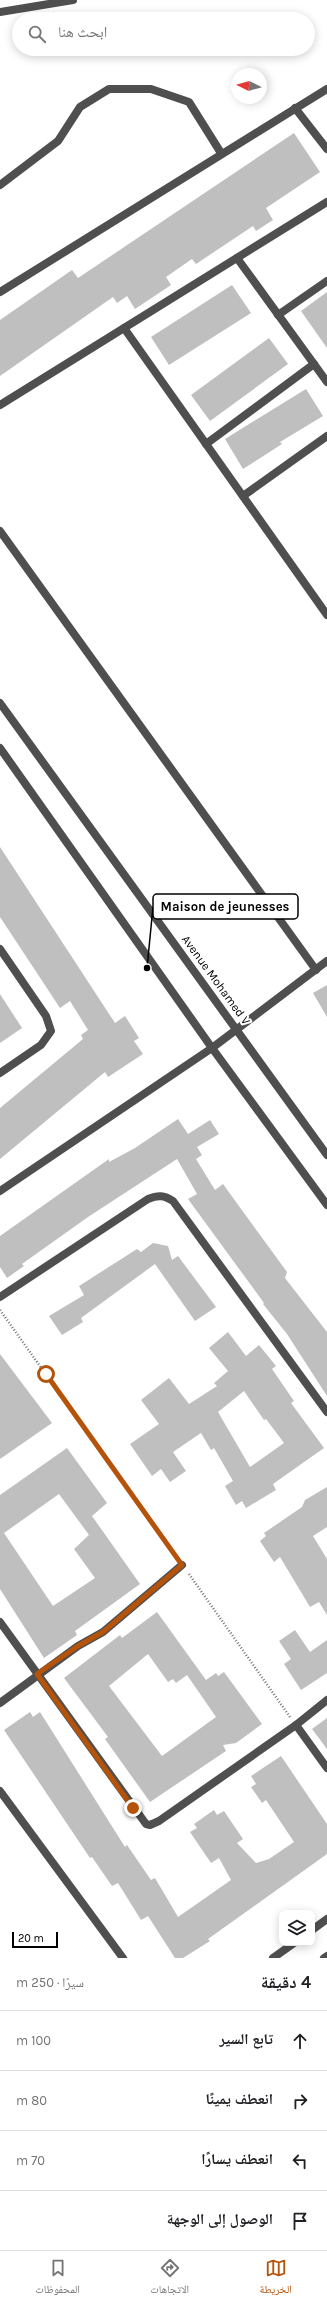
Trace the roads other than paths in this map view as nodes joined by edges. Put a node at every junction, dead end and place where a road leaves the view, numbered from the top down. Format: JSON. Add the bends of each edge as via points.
{"nodes":[{"id":1,"x":73,"y":0,"type":"edge"},
{"id":2,"x":0,"y":12,"type":"edge"},
{"id":3,"x":327,"y":89,"type":"edge"},
{"id":4,"x":295,"y":108,"type":"junction"},
{"id":5,"x":327,"y":149,"type":"edge"},
{"id":6,"x":221,"y":154,"type":"junction"},
{"id":7,"x":0,"y":185,"type":"edge"},
{"id":8,"x":327,"y":202,"type":"edge"},
{"id":9,"x":237,"y":258,"type":"junction"},
{"id":10,"x":327,"y":281,"type":"edge"},
{"id":11,"x":0,"y":292,"type":"edge"},
{"id":12,"x":278,"y":315,"type":"junction"},
{"id":13,"x":124,"y":328,"type":"junction"},
{"id":14,"x":314,"y":364,"type":"junction"},
{"id":15,"x":327,"y":382,"type":"edge"},
{"id":16,"x":0,"y":405,"type":"edge"},
{"id":17,"x":327,"y":436,"type":"edge"},
{"id":18,"x":206,"y":444,"type":"junction"},
{"id":19,"x":243,"y":496,"type":"junction"},
{"id":20,"x":0,"y":531,"type":"edge"},
{"id":21,"x":327,"y":614,"type":"edge"},
{"id":22,"x":0,"y":703,"type":"edge"},
{"id":23,"x":0,"y":748,"type":"edge"},
{"id":24,"x":0,"y":949,"type":"edge"},
{"id":25,"x":327,"y":961,"type":"edge"},
{"id":26,"x":316,"y":970,"type":"junction"},
{"id":27,"x":236,"y":1030,"type":"junction"},
{"id":28,"x":212,"y":1048,"type":"junction"},
{"id":29,"x":0,"y":1073,"type":"edge"},
{"id":30,"x":327,"y":1155,"type":"edge"},
{"id":31,"x":0,"y":1191,"type":"edge"},
{"id":32,"x":327,"y":1205,"type":"edge"},
{"id":33,"x":0,"y":1297,"type":"edge"},
{"id":34,"x":327,"y":1412,"type":"edge"},
{"id":35,"x":182,"y":1565,"type":"road end"},
{"id":36,"x":0,"y":1622,"type":"edge"},
{"id":37,"x":37,"y":1674,"type":"junction"},
{"id":38,"x":327,"y":1700,"type":"edge"},
{"id":39,"x":0,"y":1703,"type":"edge"},
{"id":40,"x":296,"y":1725,"type":"junction"},
{"id":41,"x":327,"y":1768,"type":"edge"},
{"id":42,"x":0,"y":1791,"type":"edge"},
{"id":43,"x":327,"y":1919,"type":"edge"},
{"id":44,"x":315,"y":1928,"type":"edge"},
{"id":45,"x":290,"y":1946,"type":"edge"},
{"id":46,"x":327,"y":1956,"type":"edge"},
{"id":47,"x":123,"y":1958,"type":"edge"},
{"id":48,"x":273,"y":1958,"type":"edge"},
{"id":49,"x":324,"y":1958,"type":"edge"}],
"edges":[{"from":1,"to":2,"type":"street"},
{"from":3,"to":4,"type":"street"},
{"from":4,"to":5,"type":"street"},
{"from":4,"to":6,"type":"street"},
{"from":6,"to":7,"type":"street","via":[[189,102],[151,89],[110,89],[80,107],[58,141]]},
{"from":6,"to":11,"type":"street"},
{"from":8,"to":9,"type":"street"},
{"from":9,"to":12,"type":"street"},
{"from":9,"to":13,"type":"street"},
{"from":10,"to":12,"type":"street"},
{"from":12,"to":14,"type":"street"},
{"from":13,"to":16,"type":"street"},
{"from":13,"to":18,"type":"street"},
{"from":14,"to":15,"type":"street"},
{"from":14,"to":18,"type":"street"},
{"from":17,"to":19,"type":"street"},
{"from":18,"to":19,"type":"street"},
{"from":19,"to":21,"type":"street"},
{"from":20,"to":26,"type":"street"},
{"from":22,"to":27,"type":"street","name":"Avenue Mohamed V"},
{"from":23,"to":28,"type":"street"},
{"from":24,"to":29,"type":"street","via":[[46,1016],[51,1031],[41,1045]]},
{"from":25,"to":26,"type":"street"},
{"from":26,"to":27,"type":"street"},
{"from":27,"to":28,"type":"street"},
{"from":27,"to":30,"type":"street","name":"Avenue Mohamed V"},
{"from":28,"to":31,"type":"street"},
{"from":28,"to":32,"type":"street"},
{"from":33,"to":34,"type":"street","via":[[148,1199],[161,1195],[168,1197]]},
{"from":35,"to":37,"type":"street","via":[[103,1632]]},
{"from":36,"to":37,"type":"street"},
{"from":37,"to":39,"type":"street"},
{"from":37,"to":40,"type":"street","via":[[142,1820],[150,1825]]},
{"from":38,"to":40,"type":"street"},
{"from":40,"to":41,"type":"street"},
{"from":42,"to":47,"type":"street"},
{"from":43,"to":44,"type":"street"},
{"from":45,"to":48,"type":"street"},
{"from":46,"to":49,"type":"street"}]}
